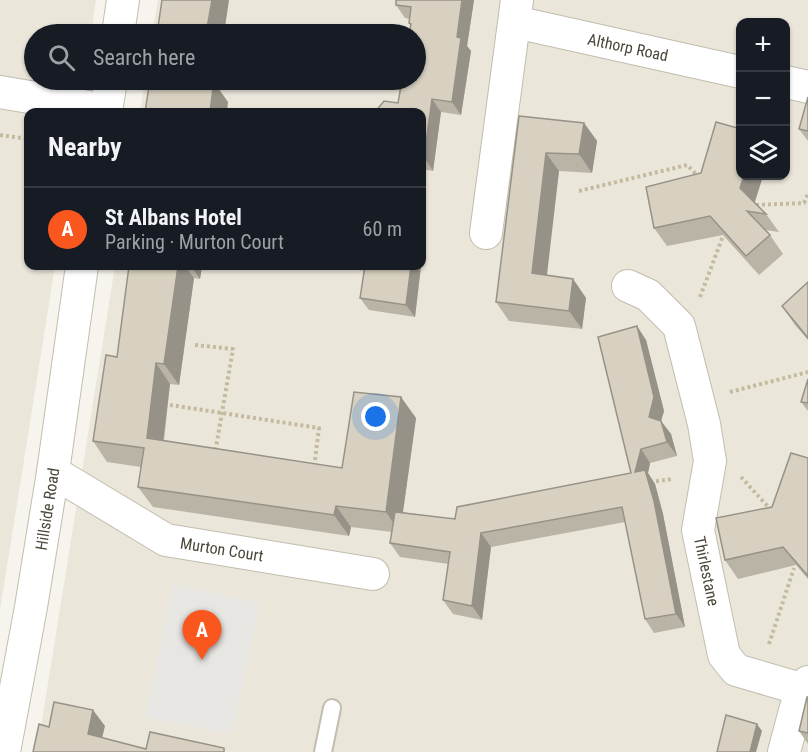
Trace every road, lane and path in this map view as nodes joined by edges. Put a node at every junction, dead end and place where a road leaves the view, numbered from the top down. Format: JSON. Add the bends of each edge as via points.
{"nodes":[{"id":1,"x":123,"y":0,"type":"edge"},
{"id":2,"x":516,"y":11,"type":"edge"},
{"id":3,"x":119,"y":24,"type":"edge"},
{"id":4,"x":736,"y":71,"type":"edge"},
{"id":5,"x":790,"y":83,"type":"edge"},
{"id":6,"x":808,"y":87,"type":"edge"},
{"id":7,"x":109,"y":90,"type":"edge"},
{"id":8,"x":0,"y":92,"type":"edge"},
{"id":9,"x":89,"y":108,"type":"edge"},
{"id":10,"x":106,"y":108,"type":"edge"},
{"id":11,"x":0,"y":135,"type":"edge"},
{"id":12,"x":24,"y":138,"type":"edge"},
{"id":13,"x":704,"y":182,"type":"edge"},
{"id":14,"x":579,"y":191,"type":"dead end"},
{"id":15,"x":808,"y":194,"type":"edge"},
{"id":16,"x":756,"y":205,"type":"edge"},
{"id":17,"x":486,"y":233,"type":"dead end"},
{"id":18,"x":723,"y":236,"type":"edge"},
{"id":19,"x":81,"y":270,"type":"edge"},
{"id":20,"x":628,"y":286,"type":"dead end"},
{"id":21,"x":679,"y":326,"type":"junction"},
{"id":22,"x":195,"y":345,"type":"dead end"},
{"id":23,"x":808,"y":372,"type":"edge"},
{"id":24,"x":698,"y":401,"type":"junction"},
{"id":25,"x":154,"y":403,"type":"edge"},
{"id":26,"x":223,"y":414,"type":"junction"},
{"id":27,"x":213,"y":462,"type":"edge"},
{"id":28,"x":314,"y":465,"type":"junction"},
{"id":29,"x":324,"y":466,"type":"edge"},
{"id":30,"x":709,"y":467,"type":"junction"},
{"id":31,"x":314,"y":471,"type":"edge"},
{"id":32,"x":53,"y":472,"type":"junction"},
{"id":33,"x":649,"y":482,"type":"edge"},
{"id":34,"x":775,"y":514,"type":"edge"},
{"id":35,"x":794,"y":568,"type":"edge"},
{"id":36,"x":373,"y":574,"type":"dead end"},
{"id":37,"x":759,"y":677,"type":"junction"},
{"id":38,"x":805,"y":686,"type":"edge"},
{"id":39,"x":332,"y":708,"type":"dead end"},
{"id":40,"x":4,"y":752,"type":"edge"},
{"id":41,"x":323,"y":752,"type":"edge"},
{"id":42,"x":784,"y":752,"type":"edge"}],
"edges":[{"from":1,"to":3,"type":"street"},
{"from":2,"to":4,"type":"street","name":"Althorp Road"},
{"from":2,"to":17,"type":"street","name":"Althorp Road"},
{"from":5,"to":6,"type":"street"},
{"from":7,"to":10,"type":"street"},
{"from":8,"to":9,"type":"street"},
{"from":11,"to":12,"type":"path"},
{"from":13,"to":14,"type":"path","via":[[687,165]]},
{"from":15,"to":16,"type":"path","via":[[804,203]]},
{"from":18,"to":21,"type":"path","via":[[693,316]]},
{"from":19,"to":32,"type":"street","name":"Hillside Road"},
{"from":20,"to":21,"type":"street","via":[[648,295]]},
{"from":21,"to":24,"type":"street","name":"Thirlestane"},
{"from":22,"to":26,"type":"path","via":[[232,349]]},
{"from":23,"to":24,"type":"path"},
{"from":24,"to":30,"type":"street","name":"Thirlestane"},
{"from":25,"to":26,"type":"path"},
{"from":26,"to":27,"type":"path"},
{"from":26,"to":28,"type":"path","via":[[319,428]]},
{"from":28,"to":29,"type":"path"},
{"from":28,"to":31,"type":"path"},
{"from":30,"to":33,"type":"path"},
{"from":30,"to":34,"type":"path","via":[[728,462]]},
{"from":30,"to":37,"type":"street","name":"Thirlestane","via":[[698,530],[724,655],[736,670]]},
{"from":32,"to":36,"type":"street","name":"Murton Court","via":[[166,540]]},
{"from":32,"to":40,"type":"street","name":"Hillside Road"},
{"from":35,"to":37,"type":"path"},
{"from":37,"to":38,"type":"street","name":"Thirlestane"},
{"from":38,"to":42,"type":"street","name":"Thirlestane"},
{"from":39,"to":41,"type":"lane"}]}
